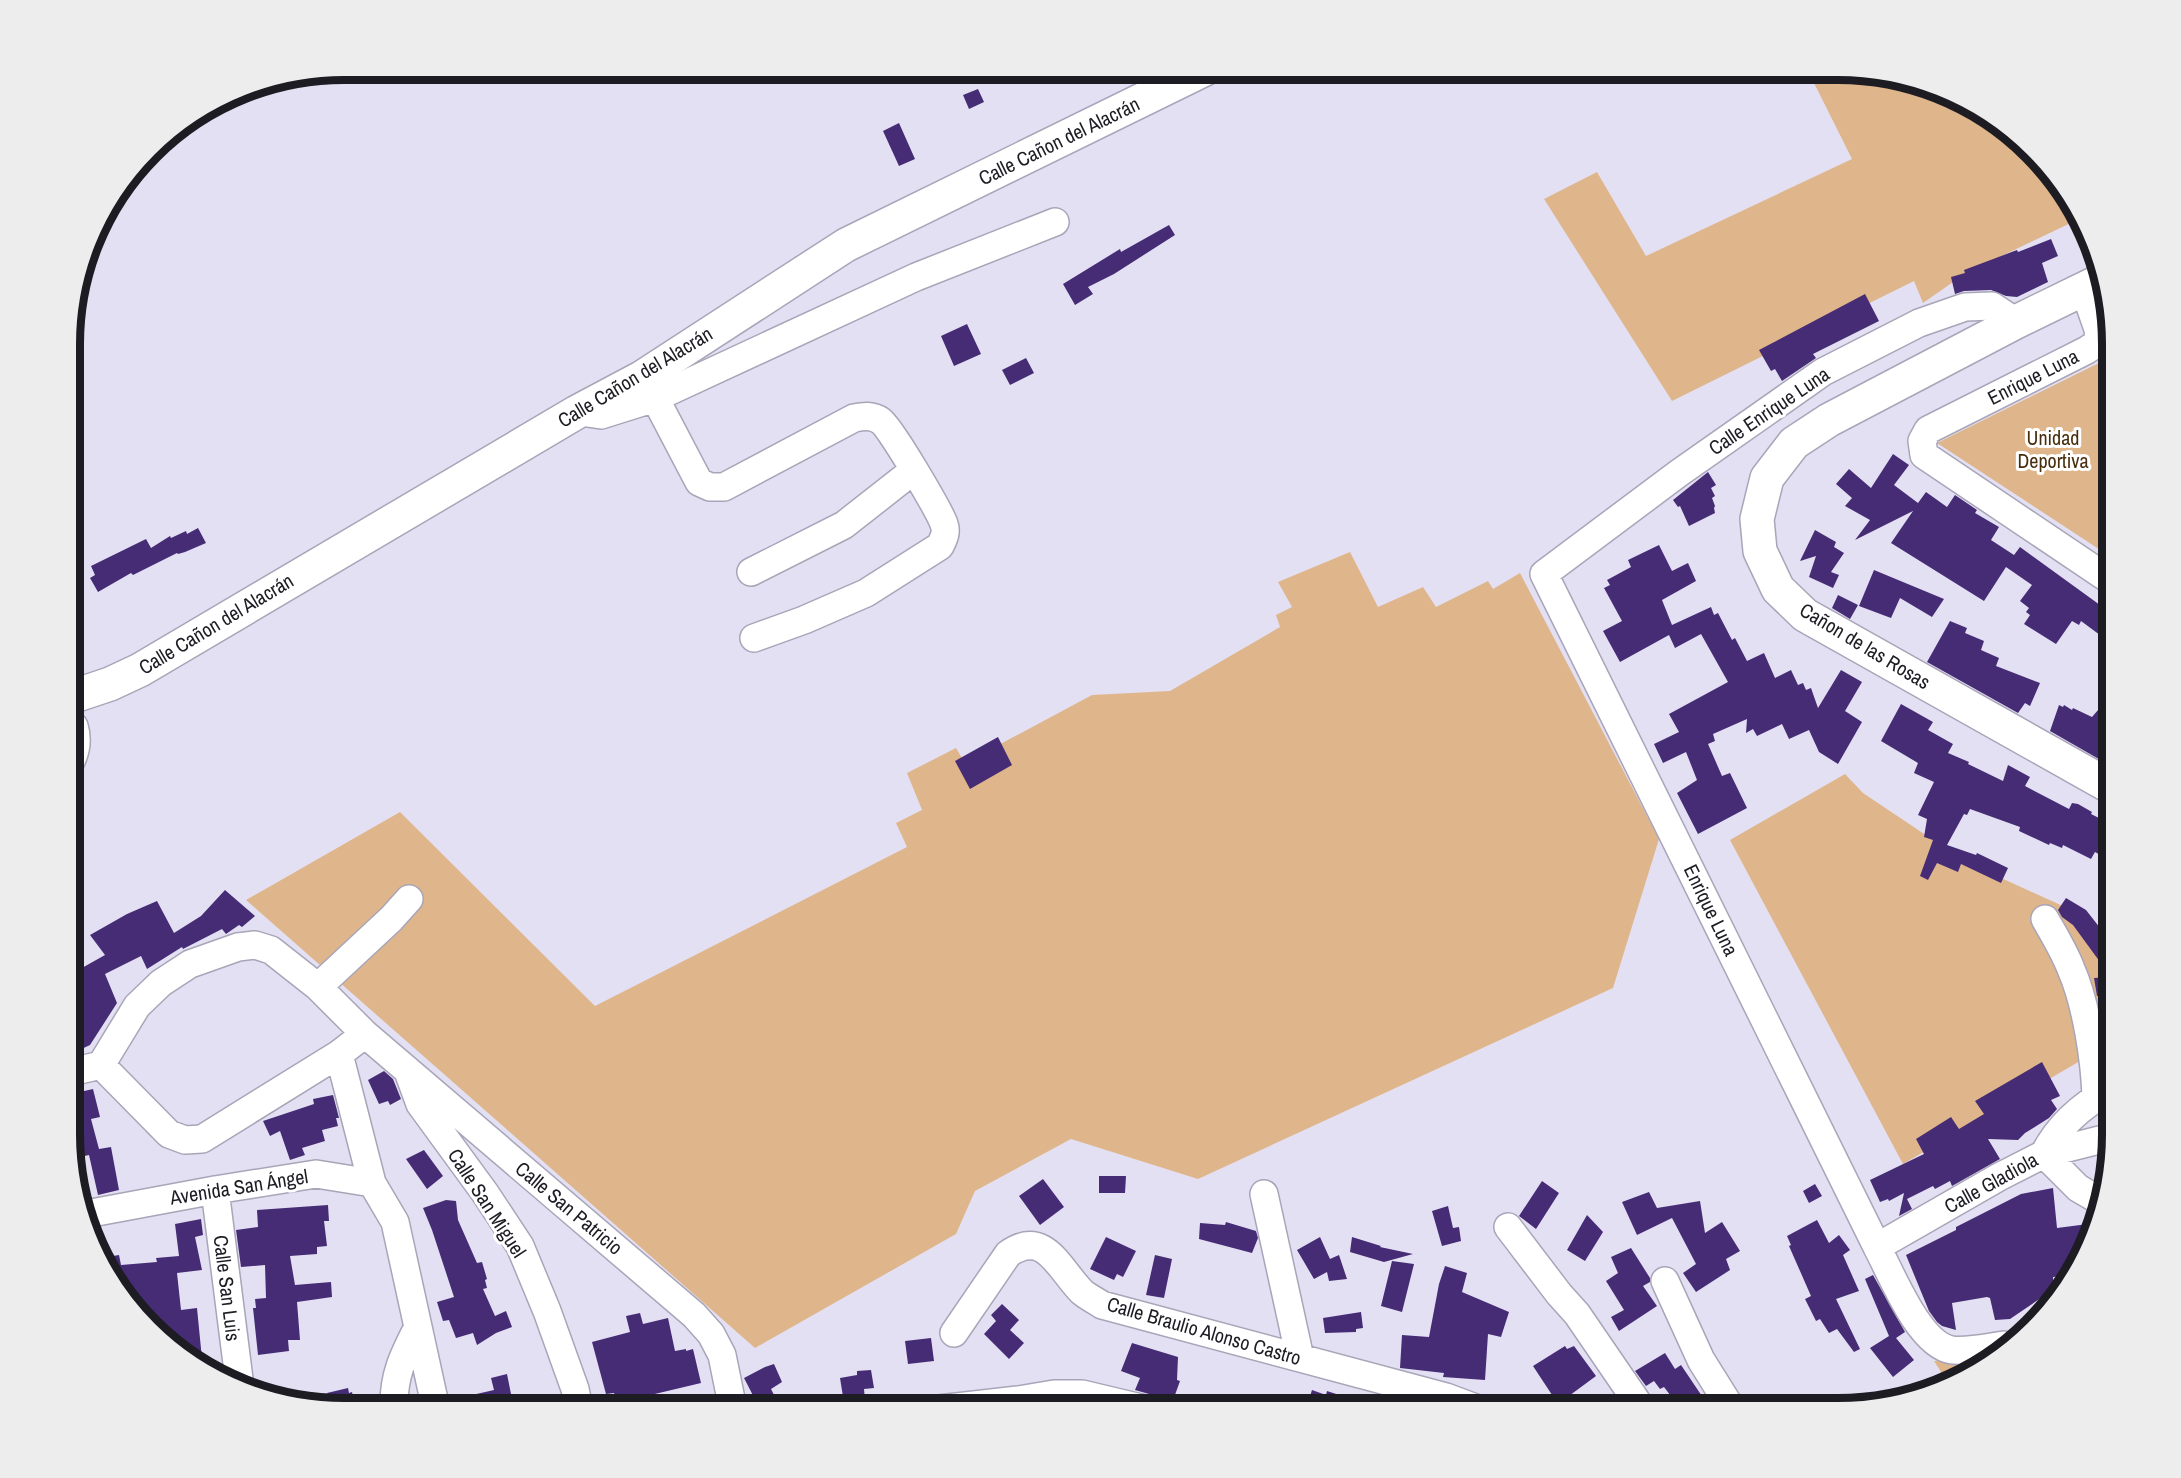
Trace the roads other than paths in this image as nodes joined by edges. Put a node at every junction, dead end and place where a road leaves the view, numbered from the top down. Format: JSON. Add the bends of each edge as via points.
{"nodes":[{"id":1,"x":1166,"y":80,"type":"edge"},
{"id":2,"x":1055,"y":222,"type":"dead end"},
{"id":3,"x":2091,"y":285,"type":"edge"},
{"id":4,"x":2016,"y":322,"type":"junction"},
{"id":5,"x":648,"y":388,"type":"junction"},
{"id":6,"x":914,"y":470,"type":"junction"},
{"id":7,"x":751,"y":572,"type":"dead end"},
{"id":8,"x":2102,"y":575,"type":"edge"},
{"id":9,"x":1543,"y":584,"type":"joint"},
{"id":10,"x":754,"y":638,"type":"dead end"},
{"id":11,"x":80,"y":694,"type":"edge"},
{"id":12,"x":2102,"y":782,"type":"edge"},
{"id":13,"x":408,"y":899,"type":"dead end"},
{"id":14,"x":2045,"y":919,"type":"dead end"},
{"id":15,"x":318,"y":987,"type":"junction"},
{"id":16,"x":365,"y":1034,"type":"junction"},
{"id":17,"x":339,"y":1054,"type":"junction"},
{"id":18,"x":101,"y":1065,"type":"junction"},
{"id":19,"x":80,"y":1070,"type":"edge"},
{"id":20,"x":407,"y":1070,"type":"junction"},
{"id":21,"x":2102,"y":1089,"type":"edge"},
{"id":22,"x":2102,"y":1096,"type":"edge"},
{"id":23,"x":2102,"y":1139,"type":"edge"},
{"id":24,"x":2044,"y":1154,"type":"junction"},
{"id":25,"x":372,"y":1183,"type":"junction"},
{"id":26,"x":215,"y":1190,"type":"junction"},
{"id":27,"x":1264,"y":1194,"type":"dead end"},
{"id":28,"x":2094,"y":1197,"type":"edge"},
{"id":29,"x":91,"y":1213,"type":"edge"},
{"id":30,"x":1509,"y":1227,"type":"dead end"},
{"id":31,"x":1877,"y":1247,"type":"junction"},
{"id":32,"x":1665,"y":1281,"type":"dead end"},
{"id":33,"x":418,"y":1328,"type":"junction"},
{"id":34,"x":954,"y":1333,"type":"dead end"},
{"id":35,"x":1995,"y":1346,"type":"edge"},
{"id":36,"x":1300,"y":1358,"type":"junction"},
{"id":37,"x":239,"y":1376,"type":"edge"},
{"id":38,"x":393,"y":1398,"type":"edge"},
{"id":39,"x":434,"y":1398,"type":"edge"},
{"id":40,"x":577,"y":1398,"type":"edge"},
{"id":41,"x":731,"y":1398,"type":"edge"},
{"id":42,"x":1030,"y":1398,"type":"edge"},
{"id":43,"x":1099,"y":1398,"type":"edge"},
{"id":44,"x":1446,"y":1398,"type":"edge"},
{"id":45,"x":1635,"y":1398,"type":"edge"},
{"id":46,"x":1725,"y":1398,"type":"edge"}],
"edges":[{"from":1,"to":5,"type":"main road","name":"Calle Cañon del Alacrán","via":[[846,245]]},
{"from":2,"to":5,"type":"street"},
{"from":3,"to":4,"type":"main road","name":"Cañon de las Rosas"},
{"from":3,"to":8,"type":"street","name":"Enrique Luna","via":[[2099,332],[2097,343],[1928,430],[1922,441],[1924,455]]},
{"from":4,"to":9,"type":"street","name":"Calle Enrique Luna","via":[[1992,306],[1965,307],[1919,322],[1823,372],[1679,473]]},
{"from":4,"to":12,"type":"main road","name":"Cañon de las Rosas","via":[[1829,420],[1794,443],[1767,478],[1757,519],[1760,551],[1778,589],[1805,615]]},
{"from":5,"to":6,"type":"street","via":[[699,482],[710,487],[724,488],[854,418],[867,416],[883,421]]},
{"from":5,"to":11,"type":"main road","name":"Calle Cañon del Alacrán","via":[[577,412],[140,670]]},
{"from":6,"to":7,"type":"street","via":[[844,525]]},
{"from":6,"to":10,"type":"street","via":[[945,525],[946,535],[940,546],[866,593]]},
{"from":9,"to":31,"type":"street","name":"Enrique Luna"},
{"from":13,"to":15,"type":"street"},
{"from":14,"to":21,"type":"street","via":[[2072,970]]},
{"from":15,"to":16,"type":"street","name":"Calle San Patricio"},
{"from":15,"to":18,"type":"street","name":"Calle San Patricio","via":[[271,950],[255,945],[190,964],[161,983],[137,1006]]},
{"from":16,"to":17,"type":"street"},
{"from":16,"to":20,"type":"street","name":"Calle San Patricio"},
{"from":17,"to":18,"type":"street","via":[[202,1139],[184,1140],[169,1134]]},
{"from":17,"to":25,"type":"street"},
{"from":18,"to":19,"type":"street"},
{"from":20,"to":40,"type":"street","name":"Calle San Miguel","via":[[420,1104],[520,1246]]},
{"from":20,"to":41,"type":"street","name":"Calle San Patricio","via":[[694,1315],[711,1334],[722,1355]]},
{"from":22,"to":24,"type":"street","via":[[2064,1124]]},
{"from":23,"to":24,"type":"street","name":"Calle Gladiola"},
{"from":24,"to":28,"type":"street","via":[[2078,1188]]},
{"from":24,"to":31,"type":"street","name":"Calle Gladiola"},
{"from":25,"to":26,"type":"street","name":"Avenida San Ángel","via":[[316,1173]]},
{"from":25,"to":33,"type":"street","via":[[394,1222]]},
{"from":26,"to":29,"type":"street","name":"Avenida San Ángel"},
{"from":26,"to":37,"type":"street","name":"Calle San Luis"},
{"from":27,"to":36,"type":"street"},
{"from":30,"to":45,"type":"street","via":[[1577,1314]]},
{"from":31,"to":35,"type":"street","name":"Enrique Luna","via":[[1920,1327],[1936,1345],[1953,1351]]},
{"from":32,"to":46,"type":"street","via":[[1701,1360]]},
{"from":33,"to":38,"type":"street","via":[[402,1358]]},
{"from":33,"to":39,"type":"street"},
{"from":34,"to":36,"type":"street","name":"Calle Braulio Alonso Castro","via":[[1008,1254],[1019,1246],[1032,1244],[1049,1253],[1084,1293],[1102,1305]]},
{"from":36,"to":44,"type":"street","name":"Calle Braulio Alonso Castro"},
{"from":42,"to":43,"type":"street","via":[[1054,1394]]}]}
